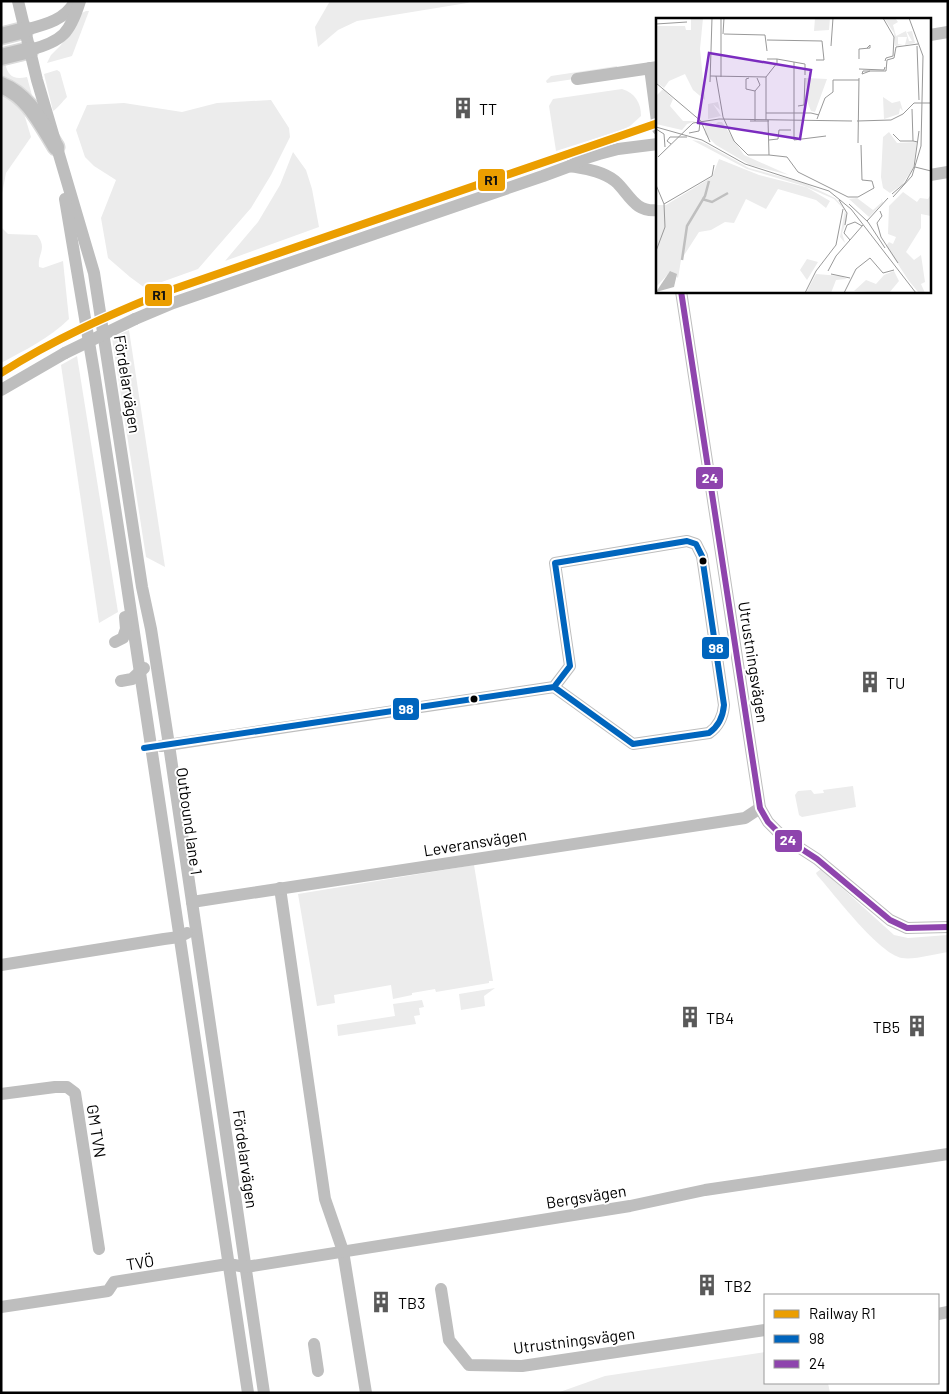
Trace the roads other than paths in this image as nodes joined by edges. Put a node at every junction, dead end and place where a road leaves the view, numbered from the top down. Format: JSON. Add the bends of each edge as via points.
{"nodes":[{"id":1,"x":18,"y":1,"type":"edge"},
{"id":2,"x":76,"y":1,"type":"edge"},
{"id":3,"x":80,"y":1,"type":"edge"},
{"id":4,"x":25,"y":30,"type":"junction"},
{"id":5,"x":948,"y":32,"type":"edge"},
{"id":6,"x":932,"y":35,"type":"edge"},
{"id":7,"x":1,"y":36,"type":"edge"},
{"id":8,"x":30,"y":50,"type":"junction"},
{"id":9,"x":1,"y":58,"type":"edge"},
{"id":10,"x":654,"y":68,"type":"edge"},
{"id":11,"x":577,"y":79,"type":"dead end"},
{"id":12,"x":1,"y":85,"type":"edge"},
{"id":13,"x":656,"y":98,"type":"edge"},
{"id":14,"x":656,"y":144,"type":"edge"},
{"id":15,"x":56,"y":148,"type":"junction"},
{"id":16,"x":570,"y":166,"type":"junction"},
{"id":17,"x":948,"y":172,"type":"edge"},
{"id":18,"x":932,"y":175,"type":"edge"},
{"id":19,"x":656,"y":210,"type":"edge"},
{"id":20,"x":681,"y":292,"type":"edge"},
{"id":21,"x":1,"y":390,"type":"edge"},
{"id":22,"x":127,"y":588,"type":"junction"},
{"id":23,"x":151,"y":629,"type":"junction"},
{"id":24,"x":115,"y":642,"type":"dead end"},
{"id":25,"x":149,"y":655,"type":"junction"},
{"id":26,"x":140,"y":672,"type":"junction"},
{"id":27,"x":554,"y":687,"type":"junction"},
{"id":28,"x":136,"y":690,"type":"junction"},
{"id":29,"x":144,"y":700,"type":"junction"},
{"id":30,"x":157,"y":747,"type":"junction"},
{"id":31,"x":760,"y":808,"type":"junction"},
{"id":32,"x":280,"y":888,"type":"junction"},
{"id":33,"x":192,"y":902,"type":"junction"},
{"id":34,"x":948,"y":927,"type":"edge"},
{"id":35,"x":184,"y":934,"type":"junction"},
{"id":36,"x":1,"y":965,"type":"edge"},
{"id":37,"x":1,"y":1094,"type":"edge"},
{"id":38,"x":948,"y":1154,"type":"edge"},
{"id":39,"x":100,"y":1249,"type":"dead end"},
{"id":40,"x":343,"y":1251,"type":"junction"},
{"id":41,"x":228,"y":1264,"type":"junction"},
{"id":42,"x":246,"y":1267,"type":"junction"},
{"id":43,"x":441,"y":1289,"type":"dead end"},
{"id":44,"x":1,"y":1307,"type":"edge"},
{"id":45,"x":764,"y":1330,"type":"edge"},
{"id":46,"x":314,"y":1344,"type":"dead end"},
{"id":47,"x":318,"y":1370,"type":"dead end"},
{"id":48,"x":248,"y":1393,"type":"edge"},
{"id":49,"x":264,"y":1393,"type":"edge"},
{"id":50,"x":366,"y":1393,"type":"edge"}],
"edges":[{"from":1,"to":4,"type":"street","name":"Fördelarvägen"},
{"from":2,"to":4,"type":"street","via":[[57,19]]},
{"from":3,"to":8,"type":"street","via":[[72,22],[60,38]]},
{"from":4,"to":7,"type":"main road"},
{"from":4,"to":8,"type":"street","name":"Fördelarvägen"},
{"from":5,"to":6,"type":"street"},
{"from":8,"to":9,"type":"main road"},
{"from":8,"to":15,"type":"street","name":"Fördelarvägen"},
{"from":10,"to":11,"type":"street"},
{"from":10,"to":13,"type":"street"},
{"from":12,"to":15,"type":"main road","via":[[14,91],[33,109]]},
{"from":14,"to":16,"type":"street","via":[[599,154]]},
{"from":15,"to":22,"type":"street","name":"Fördelarvägen"},
{"from":15,"to":23,"type":"street","name":"Fördelarvägen","via":[[94,273]]},
{"from":16,"to":19,"type":"street","via":[[597,171],[614,180],[640,207]]},
{"from":16,"to":21,"type":"street","bridge":true,"via":[[173,303],[65,353]]},
{"from":17,"to":18,"type":"street"},
{"from":20,"to":31,"type":"street","name":"Utrustningsvägen"},
{"from":22,"to":24,"type":"street","name":"Fördelarvägen","via":[[122,601],[126,629],[123,638]]},
{"from":22,"to":26,"type":"street","name":"Fördelarvägen"},
{"from":23,"to":25,"type":"street","name":"Fördelarvägen"},
{"from":23,"to":30,"type":"street","name":"Fördelarvägen"},
{"from":25,"to":26,"type":"street","name":"Fördelarvägen"},
{"from":25,"to":30,"type":"street","name":"Outbound lane 1"},
{"from":26,"to":28,"type":"street","via":[[132,680],[121,681]]},
{"from":26,"to":29,"type":"street","name":"Fördelarvägen"},
{"from":27,"to":27,"type":"street","via":[[634,744],[709,733],[716,728],[724,705],[702,556],[696,544],[687,541],[555,563],[570,666]]},
{"from":27,"to":30,"type":"street"},
{"from":28,"to":29,"type":"street"},
{"from":28,"to":30,"type":"street"},
{"from":29,"to":30,"type":"street","name":"Fördelarvägen"},
{"from":30,"to":33,"type":"street"},
{"from":30,"to":35,"type":"street"},
{"from":30,"to":35,"type":"street","name":"Outbound lane 1"},
{"from":31,"to":32,"type":"street","name":"Leveransvägen","via":[[745,818]]},
{"from":31,"to":34,"type":"street","name":"Utrustningsvägen","via":[[783,837],[817,859],[890,920],[907,928]]},
{"from":32,"to":33,"type":"street","name":"Leveransvägen"},
{"from":32,"to":40,"type":"street","via":[[325,1199]]},
{"from":33,"to":35,"type":"street"},
{"from":35,"to":36,"type":"street"},
{"from":35,"to":41,"type":"street","name":"Fördelarvägen"},
{"from":35,"to":42,"type":"street","name":"Fördelarvägen"},
{"from":37,"to":39,"type":"street","name":"GM TVN","via":[[55,1086],[67,1087],[75,1093]]},
{"from":38,"to":40,"type":"street","name":"Bergsvägen","via":[[705,1190],[630,1206]]},
{"from":40,"to":42,"type":"street","name":"Bergsvägen"},
{"from":40,"to":50,"type":"street"},
{"from":41,"to":42,"type":"street","name":"Bergsvägen"},
{"from":41,"to":44,"type":"street","name":"TVÖ","via":[[114,1282],[108,1291]]},
{"from":41,"to":48,"type":"street","name":"Fördelarvägen"},
{"from":42,"to":49,"type":"street","name":"Fördelarvägen"},
{"from":43,"to":45,"type":"street","name":"Utrustningsvägen","via":[[449,1340],[469,1365],[522,1366]]},
{"from":46,"to":47,"type":"street"}]}
